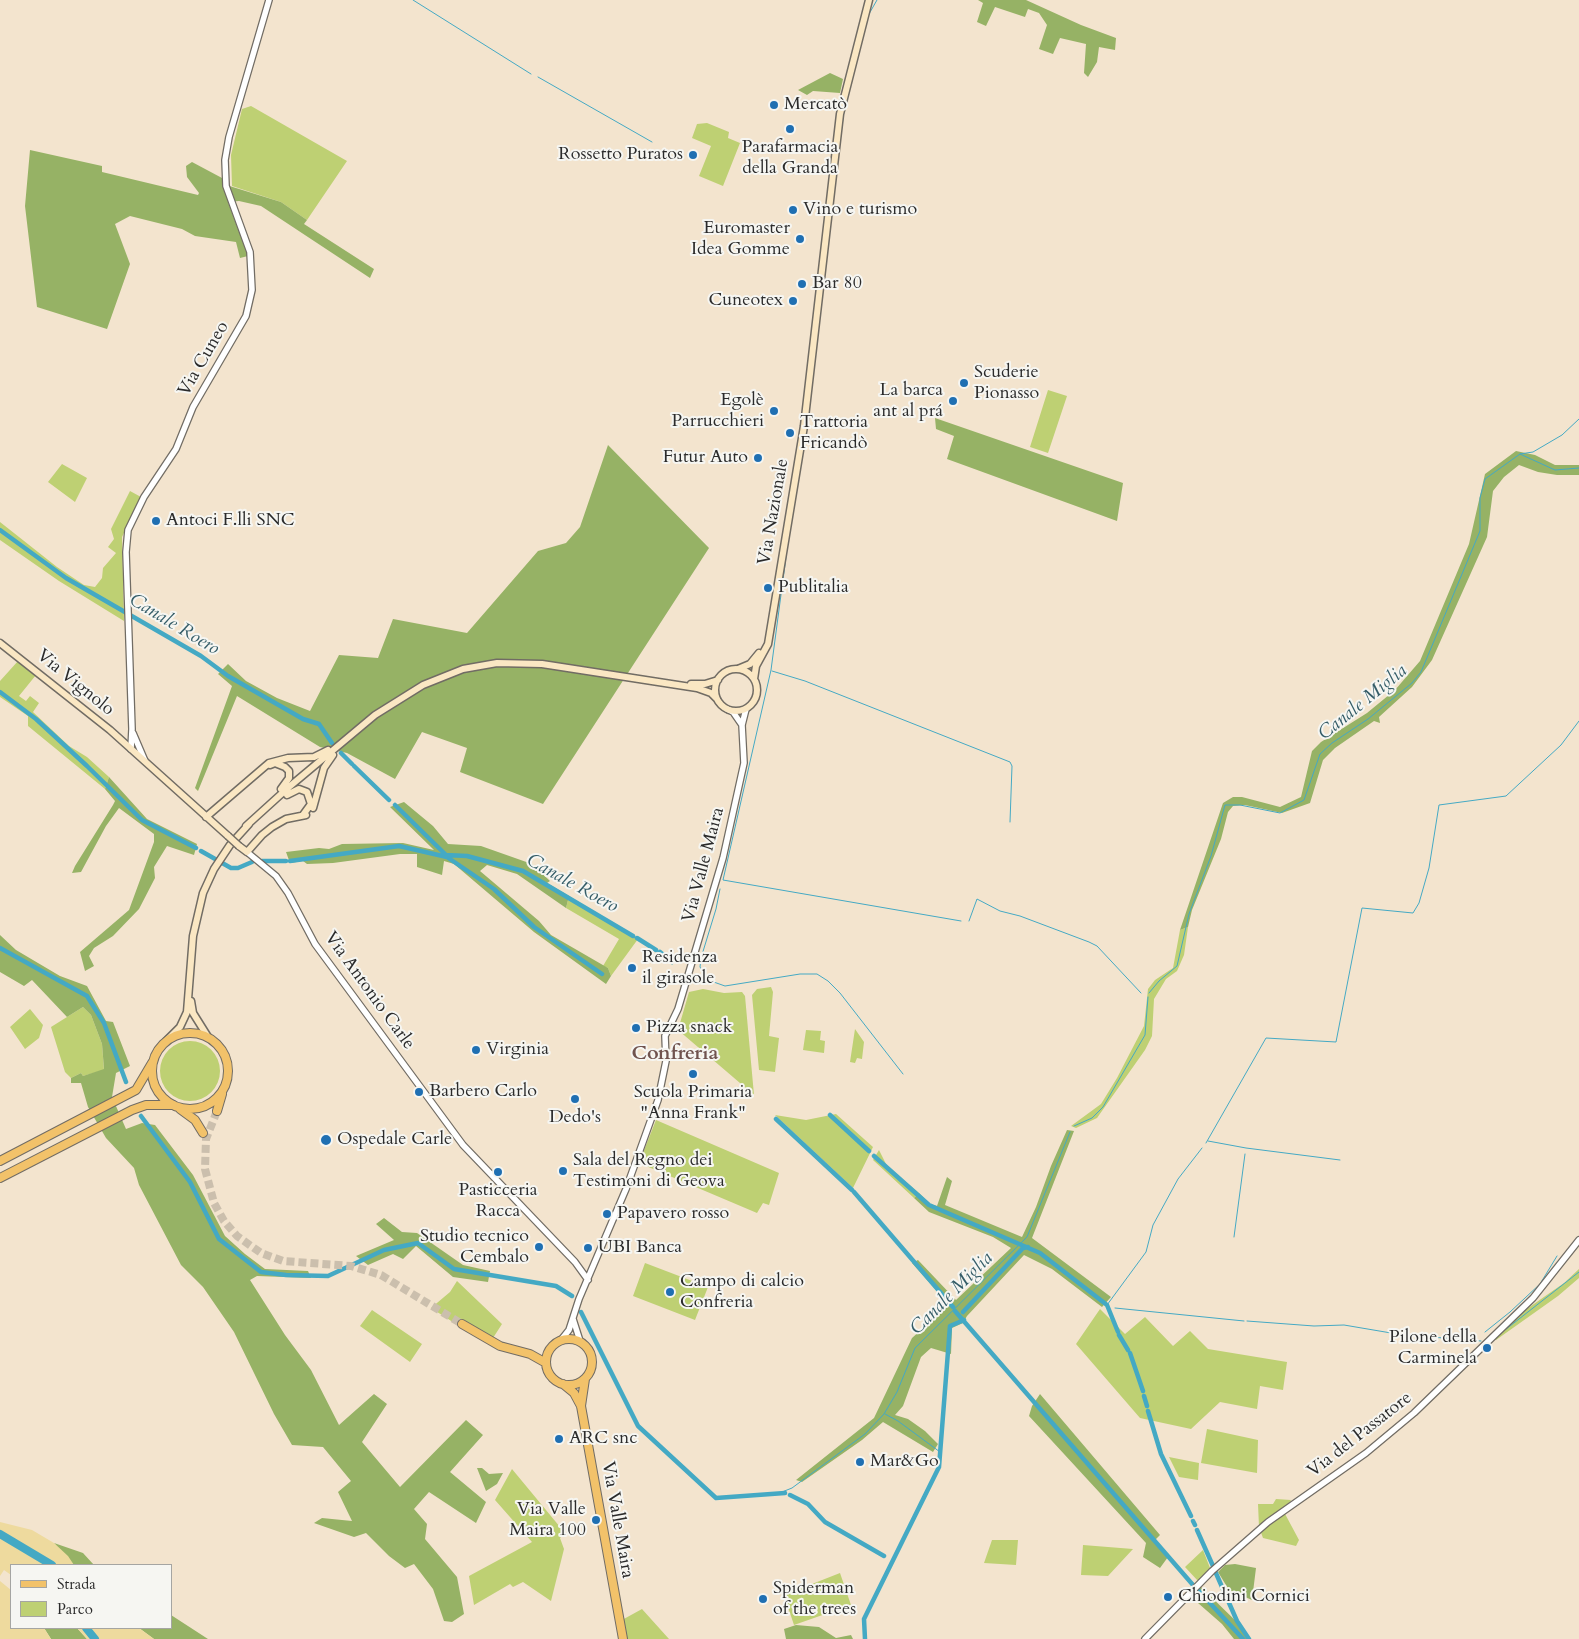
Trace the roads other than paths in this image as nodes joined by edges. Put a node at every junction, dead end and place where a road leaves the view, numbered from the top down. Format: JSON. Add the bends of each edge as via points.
{"nodes":[{"id":1,"x":269,"y":0,"type":"edge"},
{"id":2,"x":869,"y":1,"type":"edge"},
{"id":3,"x":768,"y":636,"type":"junction"},
{"id":4,"x":0,"y":643,"type":"edge"},
{"id":5,"x":732,"y":670,"type":"junction"},
{"id":6,"x":754,"y":679,"type":"junction"},
{"id":7,"x":718,"y":680,"type":"junction"},
{"id":8,"x":675,"y":684,"type":"junction"},
{"id":9,"x":717,"y":699,"type":"junction"},
{"id":10,"x":727,"y":709,"type":"junction"},
{"id":11,"x":746,"y":709,"type":"junction"},
{"id":12,"x":375,"y":716,"type":"junction"},
{"id":13,"x":742,"y":726,"type":"junction"},
{"id":14,"x":132,"y":732,"type":"junction"},
{"id":15,"x":122,"y":741,"type":"junction"},
{"id":16,"x":136,"y":742,"type":"junction"},
{"id":17,"x":131,"y":749,"type":"junction"},
{"id":18,"x":146,"y":763,"type":"junction"},
{"id":19,"x":264,"y":767,"type":"junction"},
{"id":20,"x":303,"y":815,"type":"junction"},
{"id":21,"x":206,"y":817,"type":"junction"},
{"id":22,"x":249,"y":824,"type":"junction"},
{"id":23,"x":247,"y":852,"type":"junction"},
{"id":24,"x":190,"y":986,"type":"junction"},
{"id":25,"x":208,"y":1038,"type":"junction"},
{"id":26,"x":166,"y":1042,"type":"junction"},
{"id":27,"x":152,"y":1063,"type":"junction"},
{"id":28,"x":224,"y":1089,"type":"junction"},
{"id":29,"x":175,"y":1107,"type":"junction"},
{"id":30,"x":217,"y":1111,"type":"tunnel mouth"},
{"id":31,"x":203,"y":1134,"type":"dead end"},
{"id":32,"x":0,"y":1161,"type":"edge"},
{"id":33,"x":0,"y":1178,"type":"edge"},
{"id":34,"x":1579,"y":1240,"type":"edge"},
{"id":35,"x":575,"y":1262,"type":"junction"},
{"id":36,"x":591,"y":1272,"type":"junction"},
{"id":37,"x":588,"y":1280,"type":"junction"},
{"id":38,"x":573,"y":1318,"type":"junction"},
{"id":39,"x":462,"y":1324,"type":"tunnel mouth"},
{"id":40,"x":561,"y":1340,"type":"junction"},
{"id":41,"x":580,"y":1340,"type":"junction"},
{"id":42,"x":549,"y":1349,"type":"junction"},
{"id":43,"x":530,"y":1354,"type":"junction"},
{"id":44,"x":546,"y":1363,"type":"junction"},
{"id":45,"x":586,"y":1379,"type":"junction"},
{"id":46,"x":563,"y":1384,"type":"junction"},
{"id":47,"x":581,"y":1406,"type":"junction"},
{"id":48,"x":623,"y":1639,"type":"edge"},
{"id":49,"x":1146,"y":1639,"type":"edge"}],
"edges":[{"from":1,"to":14,"type":"street","name":"Via Cuneo","via":[[225,160],[226,186],[250,252],[253,274],[249,303],[238,333],[193,407],[176,449],[132,520],[126,552]]},
{"from":2,"to":3,"type":"main road","name":"Via Nazionale","via":[[840,114],[809,388]]},
{"from":3,"to":5,"type":"main road","via":[[750,664]]},
{"from":3,"to":6,"type":"main road"},
{"from":4,"to":15,"type":"main road","name":"Via Vignolo"},
{"from":5,"to":6,"type":"main road","via":[[744,671]]},
{"from":5,"to":7,"type":"main road"},
{"from":6,"to":11,"type":"main road","via":[[756,699]]},
{"from":7,"to":8,"type":"main road","via":[[705,684]]},
{"from":7,"to":9,"type":"main road"},
{"from":8,"to":9,"type":"main road","via":[[698,688]]},
{"from":8,"to":12,"type":"main road","via":[[542,664],[497,663],[446,674]]},
{"from":9,"to":10,"type":"main road"},
{"from":10,"to":11,"type":"main road"},
{"from":10,"to":13,"type":"street","via":[[733,712]]},
{"from":11,"to":13,"type":"street","name":"Via Valle Maira"},
{"from":12,"to":19,"type":"main road","via":[[320,755],[274,760]]},
{"from":12,"to":20,"type":"main road","via":[[370,725],[328,760],[313,808]]},
{"from":12,"to":22,"type":"main road"},
{"from":13,"to":36,"type":"street","name":"Via Valle Maira","via":[[744,763],[723,858],[678,1009],[664,1036],[666,1061],[658,1100]]},
{"from":14,"to":15,"type":"street"},
{"from":14,"to":16,"type":"street","name":"Via Cuneo"},
{"from":14,"to":17,"type":"street","name":"Via Cuneo"},
{"from":15,"to":17,"type":"main road","name":"Via Vignolo"},
{"from":16,"to":17,"type":"street"},
{"from":16,"to":18,"type":"street","name":"Via Cuneo"},
{"from":17,"to":18,"type":"main road","name":"Via Antonio Carle"},
{"from":18,"to":21,"type":"main road","name":"Via Antonio Carle"},
{"from":19,"to":21,"type":"main road"},
{"from":19,"to":22,"type":"main road","via":[[275,763],[285,766],[289,778]]},
{"from":20,"to":22,"type":"main road","via":[[311,804],[307,792],[299,789],[291,791]]},
{"from":20,"to":23,"type":"main road","via":[[272,827]]},
{"from":21,"to":23,"type":"main road","name":"Via Antonio Carle","bridge":true},
{"from":22,"to":24,"type":"main road","via":[[230,845],[203,893],[193,936]]},
{"from":23,"to":35,"type":"street","name":"Via Antonio Carle","via":[[276,876],[315,944],[464,1145]]},
{"from":24,"to":25,"type":"main road","via":[[193,1012]]},
{"from":24,"to":26,"type":"main road","via":[[184,1020]]},
{"from":25,"to":26,"type":"main road","via":[[186,1033]]},
{"from":25,"to":28,"type":"main road","via":[[217,1044],[225,1057],[228,1078]]},
{"from":26,"to":27,"type":"main road"},
{"from":27,"to":29,"type":"main road","via":[[155,1088]]},
{"from":27,"to":32,"type":"main road","via":[[140,1086]]},
{"from":28,"to":29,"type":"main road","via":[[209,1104],[189,1110]]},
{"from":28,"to":30,"type":"main road"},
{"from":29,"to":31,"type":"main road","via":[[195,1120]]},
{"from":29,"to":33,"type":"main road","via":[[146,1105]]},
{"from":34,"to":49,"type":"street","name":"Via del Passatore","via":[[1533,1298],[1414,1413],[1354,1462],[1268,1522]]},
{"from":35,"to":36,"type":"street","name":"Via Antonio Carle"},
{"from":35,"to":37,"type":"street","name":"Via Antonio Carle"},
{"from":36,"to":37,"type":"street","name":"Via Valle Maira"},
{"from":37,"to":38,"type":"street","name":"Via Valle Maira"},
{"from":38,"to":40,"type":"street","name":"Via Valle Maira"},
{"from":38,"to":41,"type":"street"},
{"from":39,"to":43,"type":"main road","via":[[500,1346]]},
{"from":40,"to":41,"type":"main road"},
{"from":40,"to":42,"type":"main road"},
{"from":41,"to":45,"type":"main road","via":[[589,1348],[593,1359]]},
{"from":42,"to":43,"type":"main road"},
{"from":42,"to":44,"type":"main road"},
{"from":43,"to":44,"type":"main road"},
{"from":44,"to":46,"type":"main road","via":[[552,1378]]},
{"from":45,"to":46,"type":"main road"},
{"from":45,"to":47,"type":"main road","name":"Via Valle Maira"},
{"from":46,"to":47,"type":"main road","name":"Via Valle Maira","via":[[574,1393]]},
{"from":47,"to":48,"type":"main road","name":"Via Valle Maira"}]}
